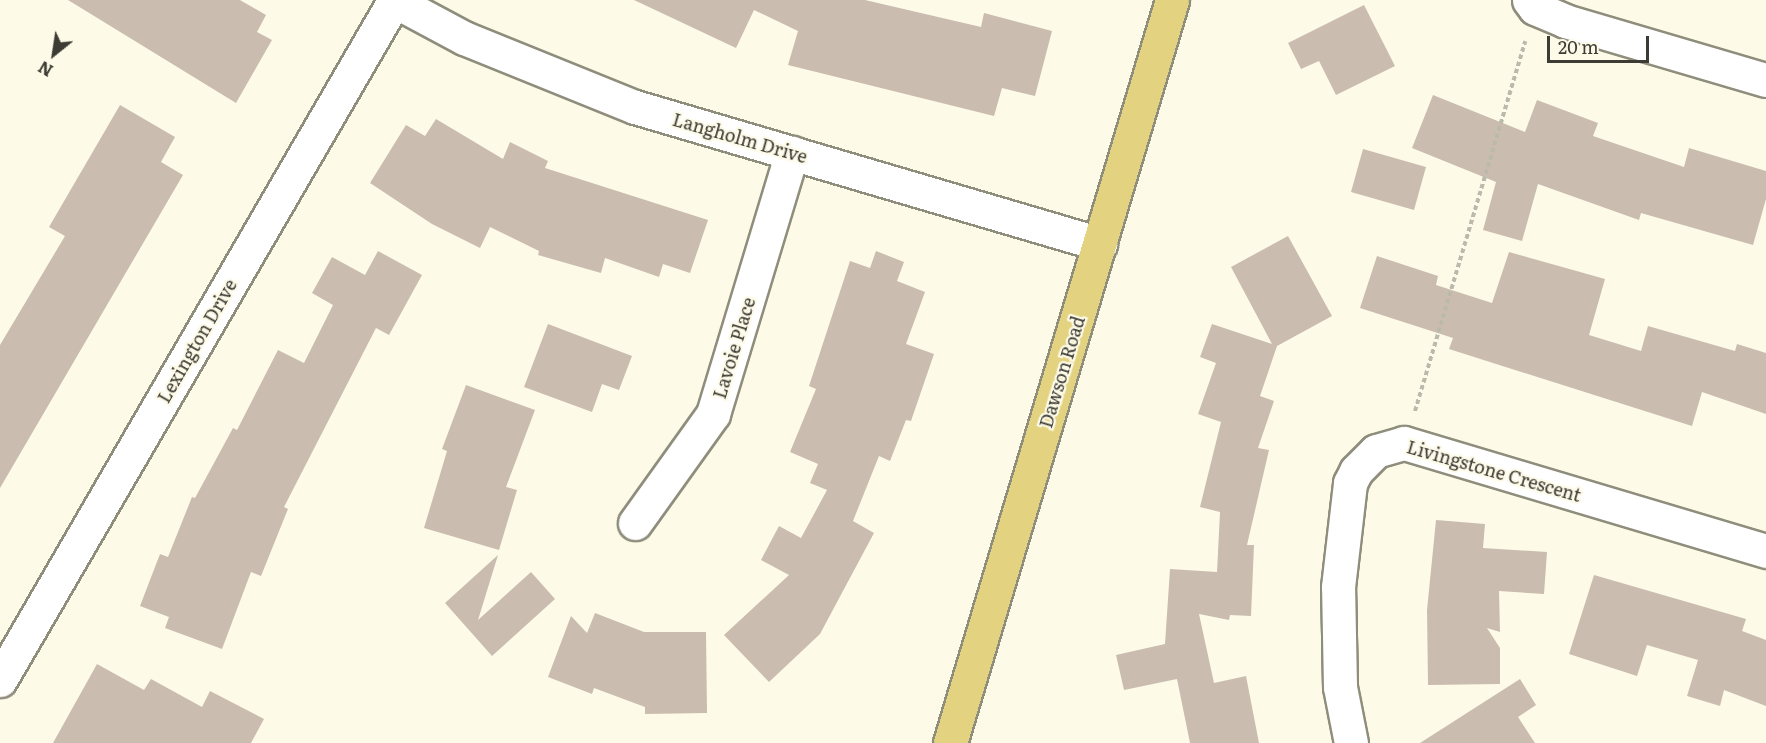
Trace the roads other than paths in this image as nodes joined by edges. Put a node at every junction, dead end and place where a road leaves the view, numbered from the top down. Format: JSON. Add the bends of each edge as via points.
{"nodes":[{"id":1,"x":393,"y":0,"type":"edge"},
{"id":2,"x":1172,"y":0,"type":"edge"},
{"id":3,"x":1529,"y":0,"type":"edge"},
{"id":4,"x":1766,"y":80,"type":"edge"},
{"id":5,"x":792,"y":153,"type":"junction"},
{"id":6,"x":1100,"y":244,"type":"junction"},
{"id":7,"x":635,"y":523,"type":"dead end"},
{"id":8,"x":1766,"y":551,"type":"edge"},
{"id":9,"x":0,"y":680,"type":"edge"},
{"id":10,"x":950,"y":743,"type":"edge"},
{"id":11,"x":1351,"y":743,"type":"edge"}],
"edges":[{"from":1,"to":5,"type":"street","name":"Langholm Drive","via":[[464,38],[582,87]]},
{"from":1,"to":9,"type":"street","name":"Lexington Drive"},
{"from":2,"to":6,"type":"main road","name":"Dawson Road"},
{"from":3,"to":4,"type":"street","via":[[1535,8],[1565,21]]},
{"from":5,"to":6,"type":"street","name":"Langholm Drive"},
{"from":5,"to":7,"type":"street","name":"Lavoie Place","via":[[713,414]]},
{"from":6,"to":10,"type":"main road","name":"Dawson Road"},
{"from":8,"to":11,"type":"street","name":"Livingstone Crescent","via":[[1404,443],[1376,451],[1350,483],[1338,587],[1340,687]]}]}
